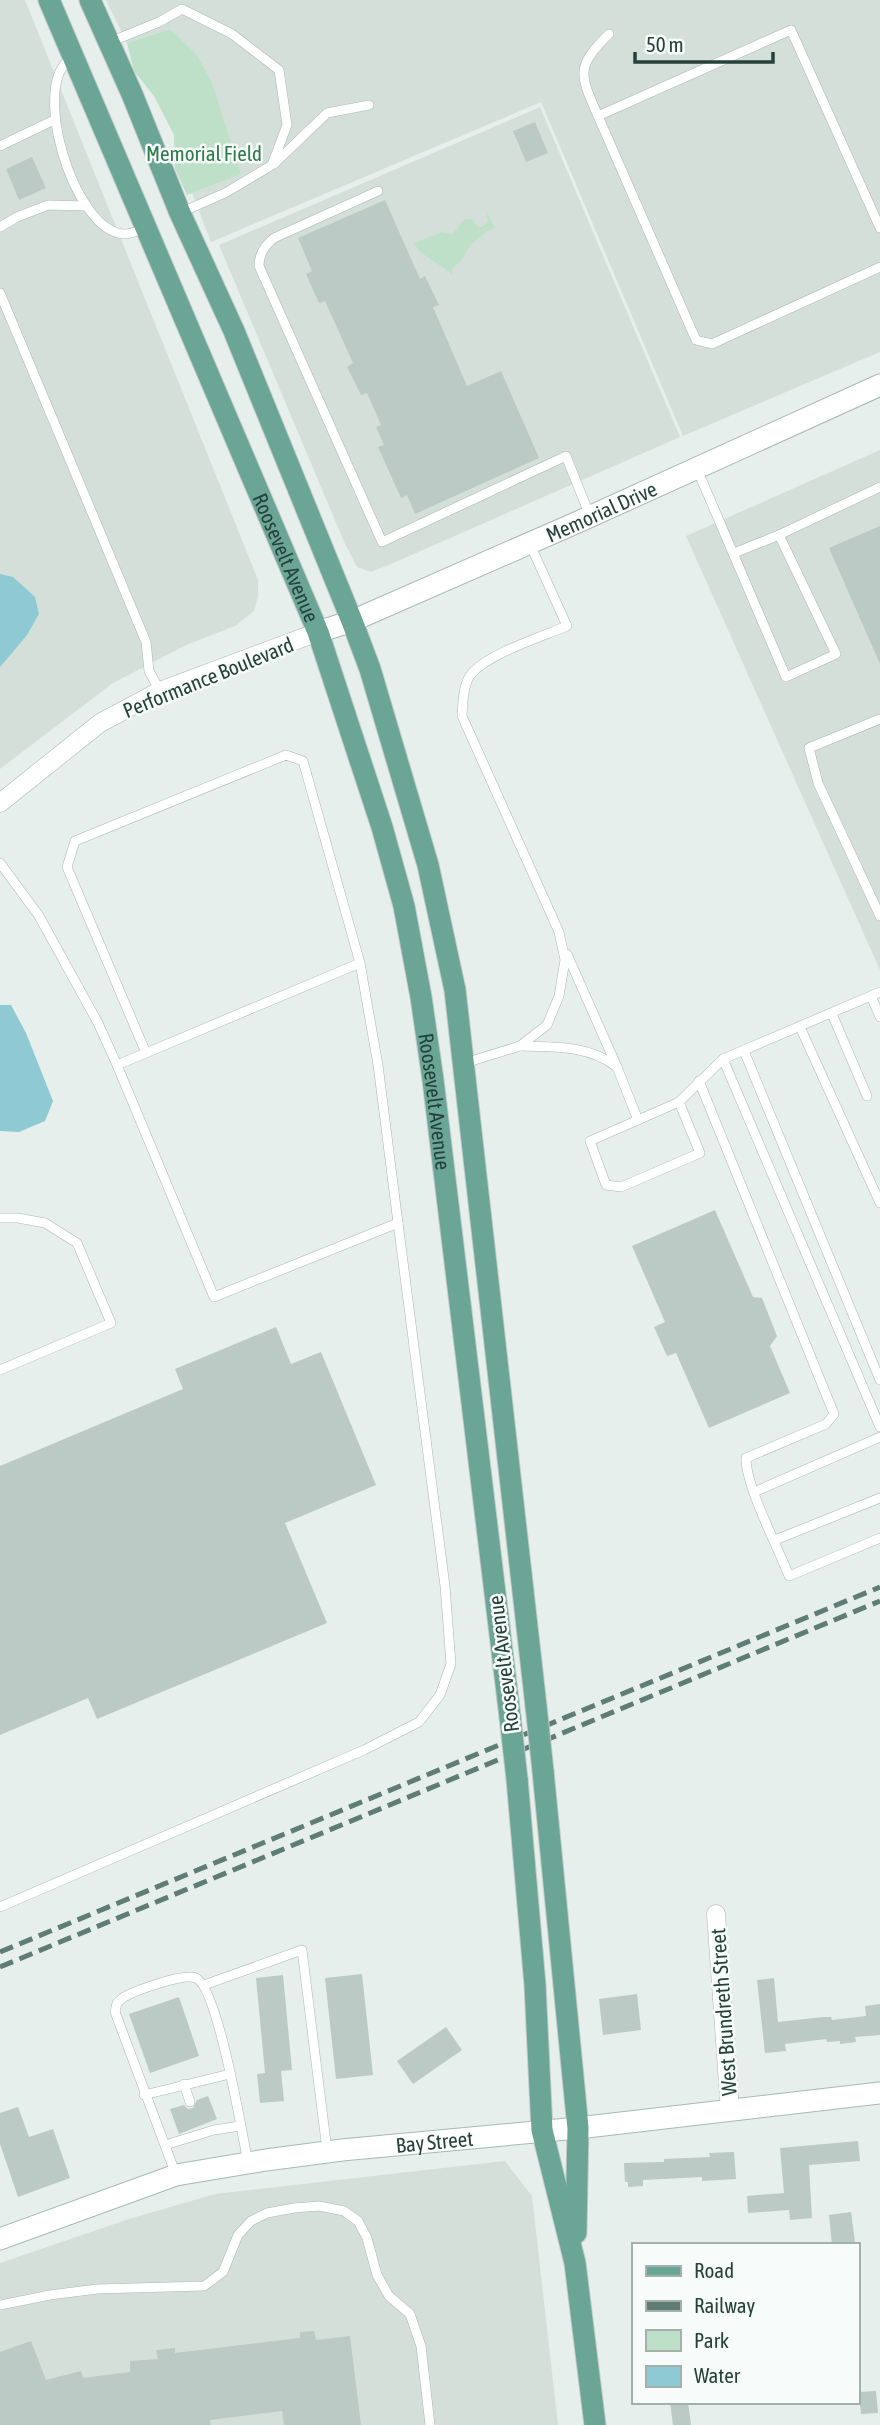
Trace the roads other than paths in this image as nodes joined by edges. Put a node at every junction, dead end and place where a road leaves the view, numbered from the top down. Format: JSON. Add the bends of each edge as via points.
{"nodes":[{"id":1,"x":49,"y":0,"type":"edge"},
{"id":2,"x":90,"y":0,"type":"edge"},
{"id":3,"x":610,"y":34,"type":"dead end"},
{"id":4,"x":108,"y":43,"type":"junction"},
{"id":5,"x":73,"y":58,"type":"junction"},
{"id":6,"x":369,"y":105,"type":"dead end"},
{"id":7,"x":598,"y":116,"type":"junction"},
{"id":8,"x":54,"y":120,"type":"junction"},
{"id":9,"x":0,"y":146,"type":"edge"},
{"id":10,"x":272,"y":165,"type":"junction"},
{"id":11,"x":379,"y":191,"type":"dead end"},
{"id":12,"x":84,"y":206,"type":"junction"},
{"id":13,"x":180,"y":213,"type":"junction"},
{"id":14,"x":0,"y":227,"type":"edge"},
{"id":15,"x":144,"y":228,"type":"junction"},
{"id":16,"x":880,"y":228,"type":"edge"},
{"id":17,"x":880,"y":267,"type":"edge"},
{"id":18,"x":0,"y":293,"type":"edge"},
{"id":19,"x":880,"y":385,"type":"edge"},
{"id":20,"x":696,"y":467,"type":"junction"},
{"id":21,"x":880,"y":487,"type":"edge"},
{"id":22,"x":590,"y":516,"type":"junction"},
{"id":23,"x":779,"y":535,"type":"junction"},
{"id":24,"x":529,"y":542,"type":"junction"},
{"id":25,"x":734,"y":553,"type":"junction"},
{"id":26,"x":352,"y":621,"type":"junction"},
{"id":27,"x":318,"y":632,"type":"junction"},
{"id":28,"x":160,"y":691,"type":"junction"},
{"id":29,"x":880,"y":719,"type":"edge"},
{"id":30,"x":0,"y":803,"type":"edge"},
{"id":31,"x":0,"y":863,"type":"edge"},
{"id":32,"x":880,"y":916,"type":"edge"},
{"id":33,"x":560,"y":939,"type":"junction"},
{"id":34,"x":360,"y":963,"type":"junction"},
{"id":35,"x":876,"y":994,"type":"edge"},
{"id":36,"x":832,"y":1014,"type":"junction"},
{"id":37,"x":880,"y":1017,"type":"edge"},
{"id":38,"x":800,"y":1027,"type":"junction"},
{"id":39,"x":520,"y":1046,"type":"junction"},
{"id":40,"x":744,"y":1051,"type":"junction"},
{"id":41,"x":146,"y":1053,"type":"junction"},
{"id":42,"x":723,"y":1059,"type":"junction"},
{"id":43,"x":464,"y":1063,"type":"junction"},
{"id":44,"x":117,"y":1065,"type":"junction"},
{"id":45,"x":617,"y":1067,"type":"junction"},
{"id":46,"x":699,"y":1081,"type":"junction"},
{"id":47,"x":867,"y":1096,"type":"dead end"},
{"id":48,"x":679,"y":1102,"type":"junction"},
{"id":49,"x":638,"y":1120,"type":"junction"},
{"id":50,"x":880,"y":1203,"type":"edge"},
{"id":51,"x":0,"y":1218,"type":"edge"},
{"id":52,"x":398,"y":1223,"type":"junction"},
{"id":53,"x":0,"y":1370,"type":"edge"},
{"id":54,"x":880,"y":1380,"type":"edge"},
{"id":55,"x":880,"y":1427,"type":"edge"},
{"id":56,"x":880,"y":1437,"type":"edge"},
{"id":57,"x":754,"y":1492,"type":"junction"},
{"id":58,"x":880,"y":1498,"type":"edge"},
{"id":59,"x":880,"y":1538,"type":"edge"},
{"id":60,"x":775,"y":1540,"type":"junction"},
{"id":61,"x":0,"y":1907,"type":"edge"},
{"id":62,"x":716,"y":1914,"type":"dead end"},
{"id":63,"x":204,"y":1985,"type":"junction"},
{"id":64,"x":230,"y":2074,"type":"junction"},
{"id":65,"x":184,"y":2084,"type":"junction"},
{"id":66,"x":880,"y":2093,"type":"edge"},
{"id":67,"x":144,"y":2095,"type":"junction"},
{"id":68,"x":190,"y":2102,"type":"dead end"},
{"id":69,"x":730,"y":2111,"type":"junction"},
{"id":70,"x":240,"y":2126,"type":"junction"},
{"id":71,"x":578,"y":2128,"type":"junction"},
{"id":72,"x":542,"y":2130,"type":"junction"},
{"id":73,"x":165,"y":2146,"type":"junction"},
{"id":74,"x":327,"y":2152,"type":"junction"},
{"id":75,"x":248,"y":2163,"type":"junction"},
{"id":76,"x":176,"y":2175,"type":"junction"},
{"id":77,"x":0,"y":2239,"type":"edge"},
{"id":78,"x":575,"y":2263,"type":"junction"},
{"id":79,"x":0,"y":2305,"type":"edge"},
{"id":80,"x":430,"y":2425,"type":"edge"},
{"id":81,"x":595,"y":2425,"type":"edge"}],
"edges":[{"from":1,"to":5,"type":"main road","name":"Roosevelt Avenue"},
{"from":2,"to":4,"type":"main road","name":"Roosevelt Avenue"},
{"from":3,"to":7,"type":"lane","via":[[590,53],[583,71]]},
{"from":4,"to":5,"type":"main road"},
{"from":4,"to":10,"type":"lane","via":[[182,9],[232,34],[279,70],[286,125]]},
{"from":4,"to":13,"type":"main road","name":"Roosevelt Avenue"},
{"from":5,"to":8,"type":"lane","via":[[59,69]]},
{"from":5,"to":15,"type":"main road","name":"Roosevelt Avenue"},
{"from":6,"to":10,"type":"lane","via":[[327,113]]},
{"from":7,"to":16,"type":"lane","via":[[791,30]]},
{"from":7,"to":17,"type":"lane","via":[[696,341],[712,344]]},
{"from":8,"to":9,"type":"lane"},
{"from":8,"to":12,"type":"lane"},
{"from":10,"to":13,"type":"lane"},
{"from":11,"to":22,"type":"lane","via":[[274,238],[263,249],[259,266],[382,542],[566,456]]},
{"from":12,"to":14,"type":"lane","via":[[48,205]]},
{"from":12,"to":15,"type":"lane","via":[[113,231],[123,234]]},
{"from":13,"to":15,"type":"main road"},
{"from":13,"to":26,"type":"main road","name":"Roosevelt Avenue","via":[[234,331]]},
{"from":15,"to":27,"type":"main road","name":"Roosevelt Avenue"},
{"from":18,"to":28,"type":"lane","via":[[146,642],[149,671]]},
{"from":19,"to":20,"type":"main road","name":"Memorial Drive"},
{"from":20,"to":22,"type":"main road","name":"Memorial Drive"},
{"from":20,"to":25,"type":"lane"},
{"from":21,"to":23,"type":"lane"},
{"from":22,"to":24,"type":"main road","name":"Memorial Drive"},
{"from":23,"to":25,"type":"lane"},
{"from":23,"to":25,"type":"lane","via":[[836,654],[786,677]]},
{"from":24,"to":26,"type":"main road","name":"Memorial Drive"},
{"from":24,"to":33,"type":"lane","via":[[567,626],[492,659],[470,674],[462,716]]},
{"from":26,"to":27,"type":"main road","name":"Memorial Drive"},
{"from":26,"to":43,"type":"main road","name":"Roosevelt Avenue","via":[[428,865],[455,990]]},
{"from":27,"to":28,"type":"street","name":"Performance Boulevard"},
{"from":27,"to":72,"type":"main road","name":"Roosevelt Avenue","bridge":true,"via":[[382,827],[404,906],[421,997],[517,1779]]},
{"from":28,"to":30,"type":"street","name":"Performance Boulevard","via":[[100,723]]},
{"from":29,"to":32,"type":"lane","via":[[809,748],[818,783]]},
{"from":31,"to":44,"type":"lane","via":[[40,916]]},
{"from":33,"to":39,"type":"lane","via":[[565,960],[559,996],[547,1025]]},
{"from":33,"to":45,"type":"lane"},
{"from":34,"to":41,"type":"lane"},
{"from":34,"to":41,"type":"lane","via":[[303,761],[286,755],[75,841],[67,867]]},
{"from":34,"to":52,"type":"lane"},
{"from":35,"to":36,"type":"lane"},
{"from":35,"to":37,"type":"lane"},
{"from":36,"to":38,"type":"lane"},
{"from":36,"to":47,"type":"lane"},
{"from":38,"to":40,"type":"lane"},
{"from":38,"to":50,"type":"lane"},
{"from":39,"to":43,"type":"lane"},
{"from":39,"to":45,"type":"lane","via":[[569,1047],[607,1059]]},
{"from":40,"to":42,"type":"lane"},
{"from":40,"to":54,"type":"lane"},
{"from":41,"to":44,"type":"lane"},
{"from":42,"to":46,"type":"lane"},
{"from":42,"to":55,"type":"lane"},
{"from":43,"to":71,"type":"main road","name":"Roosevelt Avenue","bridge":true},
{"from":44,"to":52,"type":"lane","via":[[215,1297]]},
{"from":45,"to":49,"type":"lane"},
{"from":46,"to":48,"type":"lane"},
{"from":46,"to":57,"type":"lane","via":[[834,1415],[826,1424],[746,1458]]},
{"from":48,"to":49,"type":"lane"},
{"from":48,"to":49,"type":"lane","via":[[700,1153],[621,1187],[607,1185],[590,1141]]},
{"from":51,"to":53,"type":"lane","via":[[44,1223],[77,1243],[111,1323]]},
{"from":52,"to":61,"type":"lane","via":[[446,1586],[451,1664],[440,1695],[419,1722],[364,1750]]},
{"from":56,"to":57,"type":"lane"},
{"from":57,"to":60,"type":"lane"},
{"from":58,"to":60,"type":"lane"},
{"from":59,"to":60,"type":"lane","via":[[789,1576]]},
{"from":62,"to":69,"type":"street","name":"West Brundreth Street"},
{"from":63,"to":64,"type":"lane"},
{"from":63,"to":67,"type":"lane","via":[[187,1975],[130,1994],[117,2003],[115,2012]]},
{"from":63,"to":74,"type":"lane","via":[[302,1950]]},
{"from":64,"to":65,"type":"lane"},
{"from":64,"to":70,"type":"lane"},
{"from":65,"to":67,"type":"lane"},
{"from":65,"to":68,"type":"lane"},
{"from":66,"to":69,"type":"main road","name":"Bay Street"},
{"from":67,"to":73,"type":"lane"},
{"from":69,"to":71,"type":"main road","name":"Bay Street"},
{"from":70,"to":73,"type":"lane","via":[[200,2130]]},
{"from":70,"to":75,"type":"lane"},
{"from":71,"to":72,"type":"main road","name":"Bay Street"},
{"from":71,"to":78,"type":"main road","name":"Roosevelt Avenue"},
{"from":72,"to":74,"type":"main road","name":"Bay Street"},
{"from":72,"to":78,"type":"main road","name":"Roosevelt Avenue"},
{"from":73,"to":76,"type":"lane"},
{"from":74,"to":75,"type":"main road","name":"Bay Street"},
{"from":75,"to":76,"type":"main road","name":"Bay Street"},
{"from":76,"to":77,"type":"main road","name":"Bay Street"},
{"from":78,"to":81,"type":"main road","name":"Roosevelt Avenue"},
{"from":79,"to":80,"type":"lane","via":[[97,2289],[204,2286],[223,2272],[238,2235],[251,2221],[294,2208],[344,2211],[358,2221],[389,2295],[410,2314],[421,2346]]}]}
